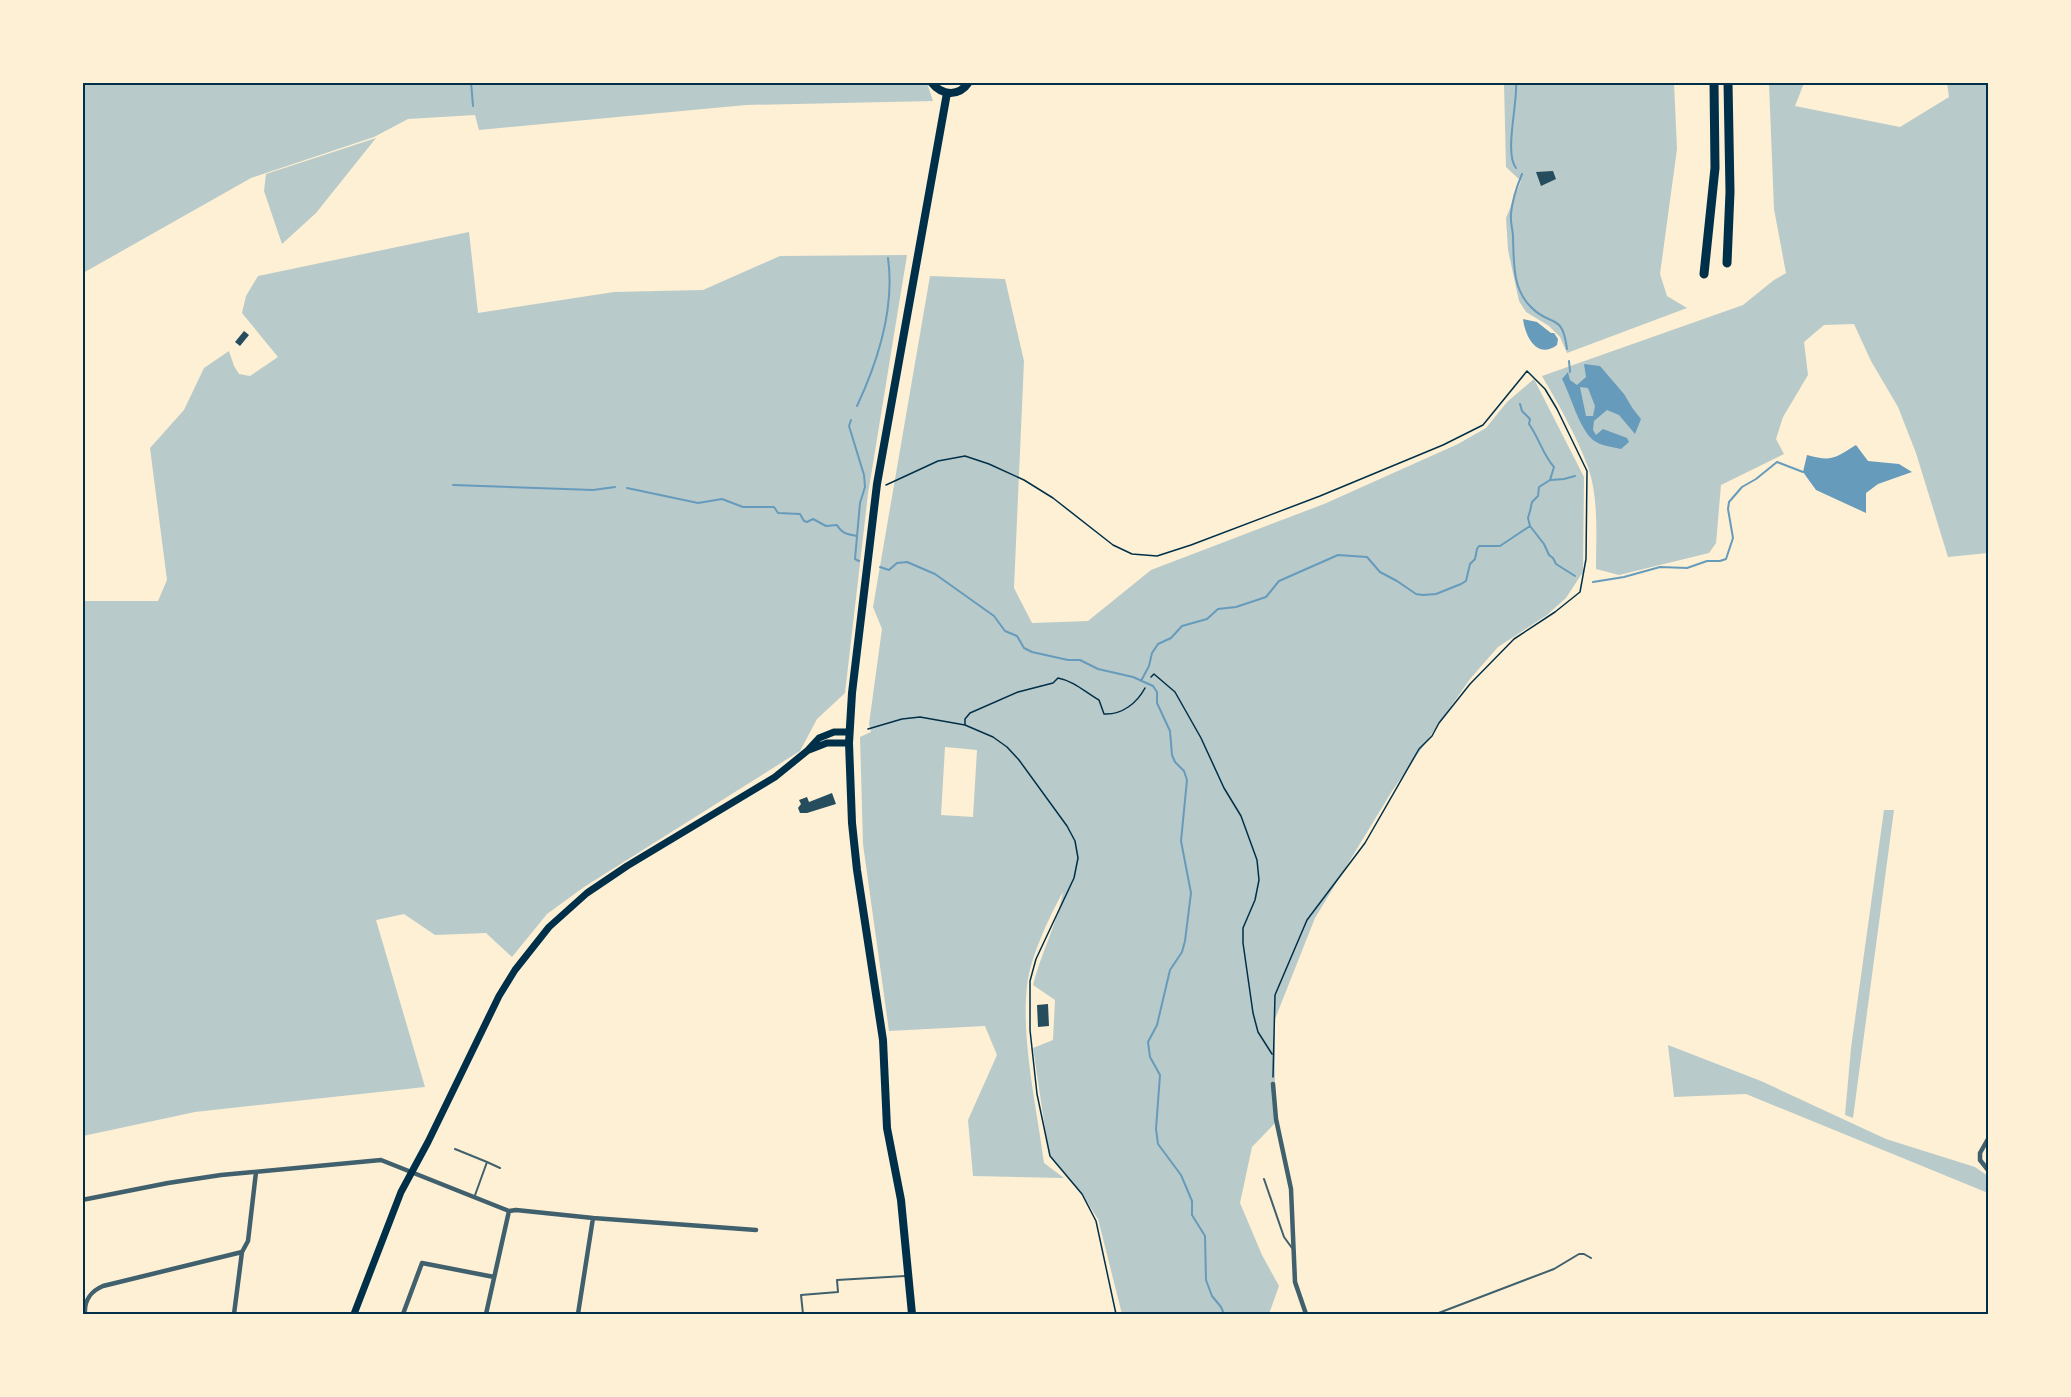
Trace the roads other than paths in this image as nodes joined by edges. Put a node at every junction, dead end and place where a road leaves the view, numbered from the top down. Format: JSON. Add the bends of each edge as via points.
{"nodes":[{"id":1,"x":931,"y":82,"type":"edge"},
{"id":2,"x":969,"y":82,"type":"edge"},
{"id":3,"x":1714,"y":82,"type":"edge"},
{"id":4,"x":1728,"y":82,"type":"edge"},
{"id":5,"x":947,"y":93,"type":"junction"},
{"id":6,"x":1727,"y":263,"type":"dead end"},
{"id":7,"x":1704,"y":274,"type":"dead end"},
{"id":8,"x":853,"y":732,"type":"junction"},
{"id":9,"x":849,"y":743,"type":"junction"},
{"id":10,"x":807,"y":751,"type":"junction"},
{"id":11,"x":1273,"y":1084,"type":"road end"},
{"id":12,"x":1989,"y":1139,"type":"edge"},
{"id":13,"x":454,"y":1149,"type":"dead end"},
{"id":14,"x":487,"y":1162,"type":"junction"},
{"id":15,"x":500,"y":1168,"type":"dead end"},
{"id":16,"x":1989,"y":1170,"type":"edge"},
{"id":17,"x":256,"y":1172,"type":"junction"},
{"id":18,"x":411,"y":1173,"type":"junction"},
{"id":19,"x":1264,"y":1179,"type":"dead end"},
{"id":20,"x":474,"y":1198,"type":"junction"},
{"id":21,"x":82,"y":1200,"type":"edge"},
{"id":22,"x":509,"y":1211,"type":"junction"},
{"id":23,"x":593,"y":1218,"type":"junction"},
{"id":24,"x":756,"y":1230,"type":"dead end"},
{"id":25,"x":1293,"y":1250,"type":"junction"},
{"id":26,"x":242,"y":1252,"type":"junction"},
{"id":27,"x":1591,"y":1258,"type":"dead end"},
{"id":28,"x":907,"y":1276,"type":"junction"},
{"id":29,"x":494,"y":1277,"type":"junction"},
{"id":30,"x":85,"y":1314,"type":"edge"},
{"id":31,"x":234,"y":1314,"type":"edge"},
{"id":32,"x":354,"y":1314,"type":"edge"},
{"id":33,"x":403,"y":1314,"type":"edge"},
{"id":34,"x":486,"y":1314,"type":"edge"},
{"id":35,"x":578,"y":1314,"type":"edge"},
{"id":36,"x":803,"y":1314,"type":"edge"},
{"id":37,"x":912,"y":1314,"type":"edge"},
{"id":38,"x":1306,"y":1314,"type":"edge"},
{"id":39,"x":1436,"y":1314,"type":"edge"}],
"edges":[{"from":1,"to":5,"type":"main road"},
{"from":2,"to":5,"type":"main road","via":[[961,91]]},
{"from":3,"to":7,"type":"highway","via":[[1715,168]]},
{"from":4,"to":6,"type":"highway","via":[[1731,173]]},
{"from":5,"to":8,"type":"main road","via":[[877,484],[851,704]]},
{"from":8,"to":9,"type":"main road"},
{"from":8,"to":10,"type":"main road","via":[[824,735]]},
{"from":9,"to":10,"type":"main road","via":[[827,743]]},
{"from":9,"to":28,"type":"main road","via":[[857,870],[883,1040],[886,1128],[901,1200]]},
{"from":10,"to":18,"type":"main road","via":[[775,777],[587,892],[549,927],[499,996]]},
{"from":11,"to":25,"type":"street","via":[[1291,1189]]},
{"from":12,"to":16,"type":"street","via":[[1980,1153],[1980,1160]]},
{"from":13,"to":14,"type":"lane"},
{"from":14,"to":15,"type":"lane"},
{"from":14,"to":20,"type":"lane"},
{"from":17,"to":18,"type":"street","via":[[381,1160]]},
{"from":17,"to":21,"type":"street","via":[[168,1183]]},
{"from":17,"to":26,"type":"street","via":[[248,1241]]},
{"from":18,"to":20,"type":"street"},
{"from":18,"to":32,"type":"main road"},
{"from":19,"to":25,"type":"lane","via":[[1284,1237]]},
{"from":20,"to":22,"type":"street"},
{"from":22,"to":23,"type":"street"},
{"from":22,"to":29,"type":"street"},
{"from":23,"to":24,"type":"street"},
{"from":23,"to":35,"type":"street"},
{"from":25,"to":38,"type":"street","via":[[1295,1282]]},
{"from":26,"to":30,"type":"street","via":[[103,1286],[89,1297]]},
{"from":26,"to":31,"type":"street"},
{"from":27,"to":39,"type":"lane","via":[[1579,1254],[1554,1269]]},
{"from":28,"to":36,"type":"lane","via":[[837,1280],[838,1292],[801,1294]]},
{"from":28,"to":37,"type":"main road"},
{"from":29,"to":33,"type":"street","via":[[422,1263]]},
{"from":29,"to":34,"type":"street"}]}
